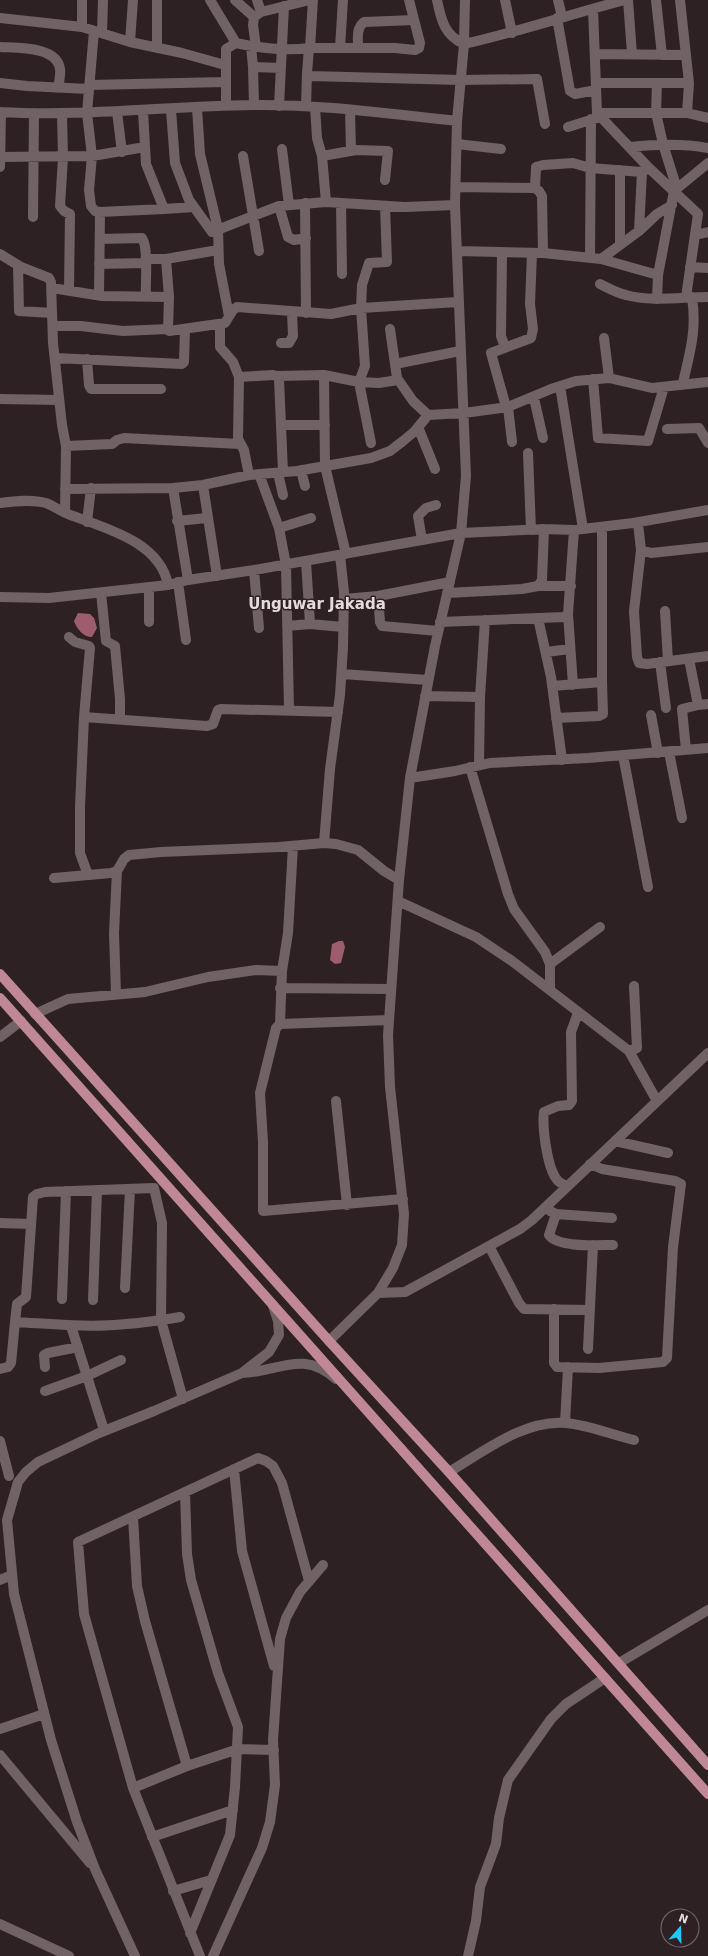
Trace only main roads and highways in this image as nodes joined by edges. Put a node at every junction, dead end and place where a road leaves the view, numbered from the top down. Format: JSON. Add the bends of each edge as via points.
{"nodes":[{"id":1,"x":0,"y":974,"type":"edge"},
{"id":2,"x":0,"y":998,"type":"edge"},
{"id":3,"x":708,"y":1765,"type":"edge"},
{"id":4,"x":708,"y":1794,"type":"edge"}],
"edges":[{"from":1,"to":3,"type":"main road","via":[[449,1472]]},
{"from":2,"to":4,"type":"main road"}]}
